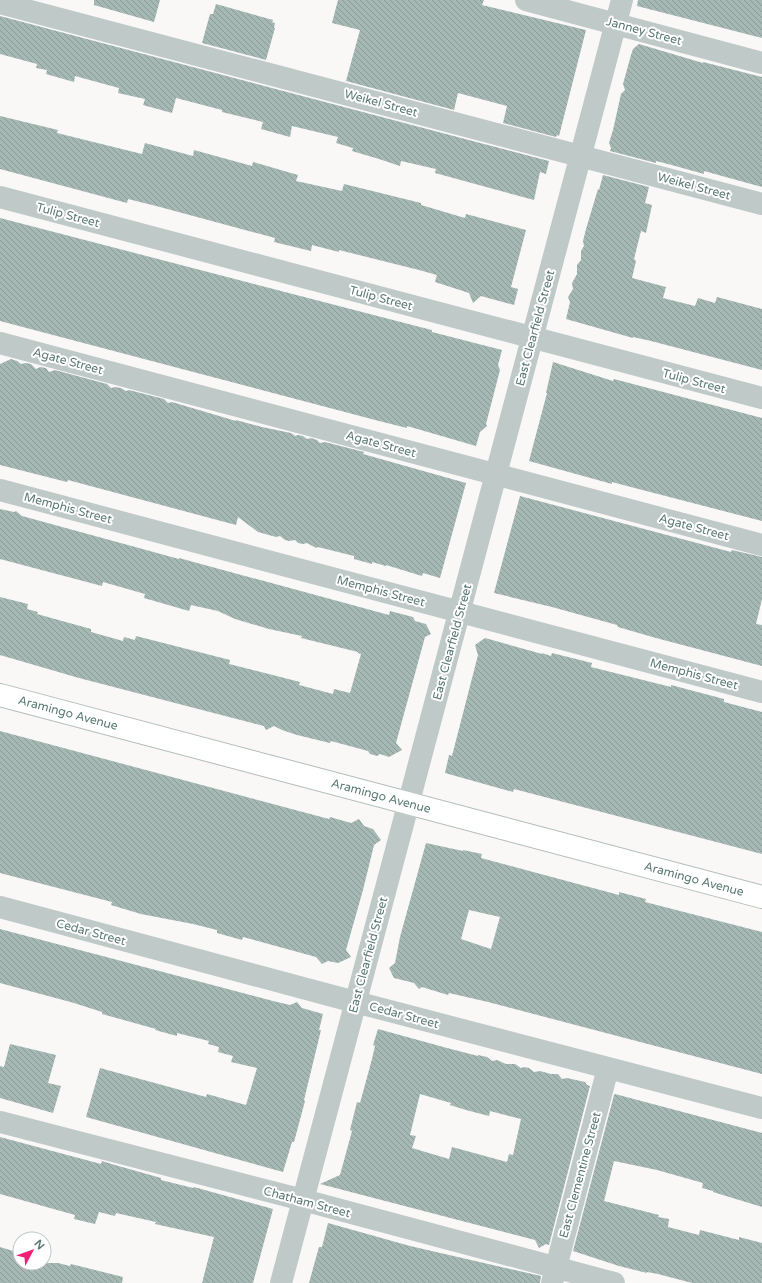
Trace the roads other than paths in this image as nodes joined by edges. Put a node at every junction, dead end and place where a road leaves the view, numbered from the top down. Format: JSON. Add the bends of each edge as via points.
{"nodes":[{"id":1,"x":526,"y":0,"type":"edge"},
{"id":2,"x":622,"y":0,"type":"edge"},
{"id":3,"x":0,"y":3,"type":"edge"},
{"id":4,"x":615,"y":24,"type":"junction"},
{"id":5,"x":762,"y":62,"type":"edge"},
{"id":6,"x":580,"y":156,"type":"junction"},
{"id":7,"x":0,"y":197,"type":"edge"},
{"id":8,"x":762,"y":204,"type":"edge"},
{"id":9,"x":532,"y":338,"type":"junction"},
{"id":10,"x":0,"y":344,"type":"edge"},
{"id":11,"x":762,"y":398,"type":"edge"},
{"id":12,"x":496,"y":475,"type":"junction"},
{"id":13,"x":0,"y":490,"type":"edge"},
{"id":14,"x":762,"y":545,"type":"edge"},
{"id":15,"x":460,"y":612,"type":"junction"},
{"id":16,"x":762,"y":692,"type":"edge"},
{"id":17,"x":0,"y":696,"type":"edge"},
{"id":18,"x":408,"y":804,"type":"junction"},
{"id":19,"x":762,"y":897,"type":"edge"},
{"id":20,"x":0,"y":907,"type":"edge"},
{"id":21,"x":355,"y":1002,"type":"junction"},
{"id":22,"x":608,"y":1068,"type":"junction"},
{"id":23,"x":762,"y":1108,"type":"edge"},
{"id":24,"x":0,"y":1122,"type":"edge"},
{"id":25,"x":304,"y":1200,"type":"junction"},
{"id":26,"x":554,"y":1275,"type":"edge"},
{"id":27,"x":281,"y":1283,"type":"edge"},
{"id":28,"x":614,"y":1283,"type":"edge"}],
"edges":[{"from":1,"to":4,"type":"street","name":"Janney Street"},
{"from":2,"to":4,"type":"street","name":"East Clearfield Street"},
{"from":3,"to":6,"type":"street","name":"Weikel Street"},
{"from":4,"to":5,"type":"street","name":"Janney Street"},
{"from":4,"to":6,"type":"street","name":"East Clearfield Street"},
{"from":6,"to":8,"type":"street","name":"Weikel Street"},
{"from":6,"to":9,"type":"street","name":"East Clearfield Street"},
{"from":7,"to":9,"type":"street","name":"Tulip Street"},
{"from":9,"to":11,"type":"street","name":"Tulip Street"},
{"from":9,"to":12,"type":"street","name":"East Clearfield Street"},
{"from":10,"to":12,"type":"street","name":"Agate Street"},
{"from":12,"to":14,"type":"street","name":"Agate Street"},
{"from":12,"to":15,"type":"street","name":"East Clearfield Street"},
{"from":13,"to":15,"type":"street","name":"Memphis Street"},
{"from":15,"to":16,"type":"street","name":"Memphis Street"},
{"from":15,"to":18,"type":"street","name":"East Clearfield Street"},
{"from":17,"to":18,"type":"main road","name":"Aramingo Avenue"},
{"from":18,"to":19,"type":"main road","name":"Aramingo Avenue"},
{"from":18,"to":21,"type":"street","name":"East Clearfield Street"},
{"from":20,"to":21,"type":"street","name":"Cedar Street"},
{"from":21,"to":22,"type":"street","name":"Cedar Street"},
{"from":21,"to":25,"type":"street","name":"East Clearfield Street"},
{"from":22,"to":23,"type":"street","name":"Cedar Street"},
{"from":22,"to":26,"type":"street","name":"East Clementine Street"},
{"from":24,"to":25,"type":"street","name":"Chatham Street"},
{"from":25,"to":26,"type":"street","name":"Chatham Street"},
{"from":25,"to":27,"type":"street","name":"East Clearfield Street"},
{"from":26,"to":28,"type":"street","name":"Chatham Street"}]}
